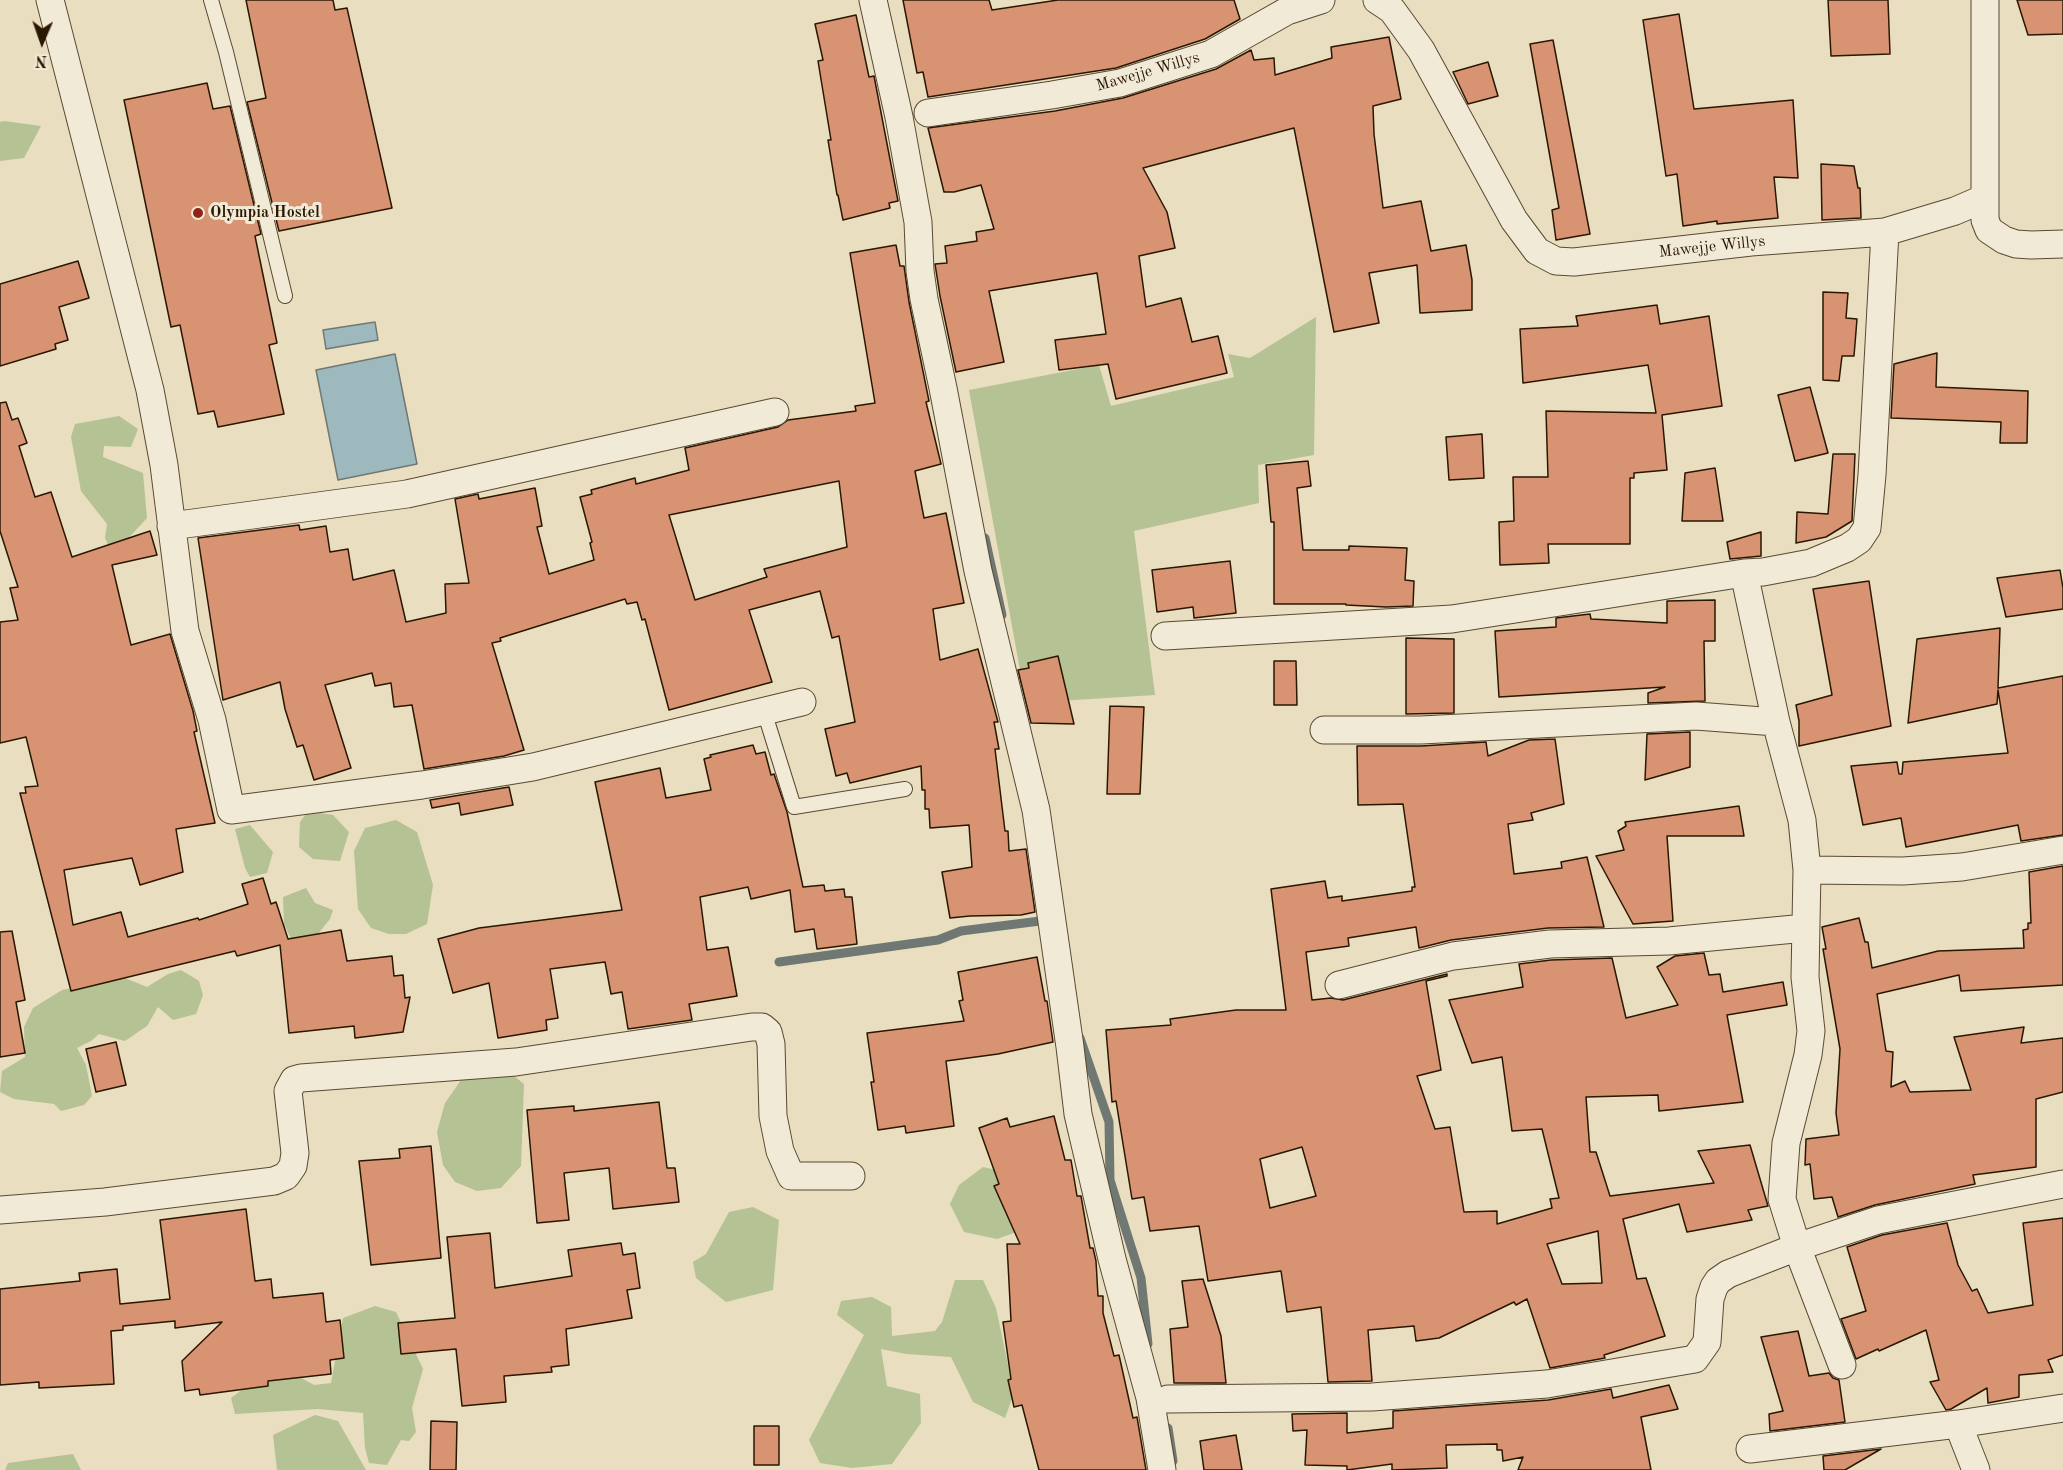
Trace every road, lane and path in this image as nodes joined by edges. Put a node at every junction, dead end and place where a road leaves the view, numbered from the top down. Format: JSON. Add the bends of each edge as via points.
{"nodes":[{"id":1,"x":50,"y":0,"type":"edge"},
{"id":2,"x":211,"y":0,"type":"edge"},
{"id":3,"x":873,"y":0,"type":"edge"},
{"id":4,"x":1322,"y":0,"type":"edge"},
{"id":5,"x":1377,"y":0,"type":"edge"},
{"id":6,"x":1985,"y":0,"type":"edge"},
{"id":7,"x":928,"y":113,"type":"dead end"},
{"id":8,"x":1985,"y":198,"type":"junction"},
{"id":9,"x":1885,"y":232,"type":"junction"},
{"id":10,"x":2063,"y":244,"type":"edge"},
{"id":11,"x":285,"y":296,"type":"dead end"},
{"id":12,"x":775,"y":412,"type":"dead end"},
{"id":13,"x":171,"y":526,"type":"junction"},
{"id":14,"x":1744,"y":573,"type":"junction"},
{"id":15,"x":1165,"y":636,"type":"dead end"},
{"id":16,"x":802,"y":702,"type":"dead end"},
{"id":17,"x":764,"y":711,"type":"junction"},
{"id":18,"x":1776,"y":722,"type":"junction"},
{"id":19,"x":1324,"y":730,"type":"dead end"},
{"id":20,"x":905,"y":789,"type":"dead end"},
{"id":21,"x":2063,"y":850,"type":"edge"},
{"id":22,"x":1807,"y":870,"type":"junction"},
{"id":23,"x":1804,"y":928,"type":"junction"},
{"id":24,"x":1339,"y":985,"type":"dead end"},
{"id":25,"x":851,"y":1176,"type":"dead end"},
{"id":26,"x":2063,"y":1184,"type":"edge"},
{"id":27,"x":0,"y":1210,"type":"edge"},
{"id":28,"x":1797,"y":1247,"type":"junction"},
{"id":29,"x":1842,"y":1365,"type":"dead end"},
{"id":30,"x":1168,"y":1399,"type":"dead end"},
{"id":31,"x":2063,"y":1408,"type":"edge"},
{"id":32,"x":1958,"y":1424,"type":"junction"},
{"id":33,"x":1750,"y":1449,"type":"dead end"},
{"id":34,"x":1162,"y":1470,"type":"edge"},
{"id":35,"x":1976,"y":1470,"type":"edge"}],
"edges":[{"from":1,"to":13,"type":"street","via":[[150,390]]},
{"from":2,"to":11,"type":"lane"},
{"from":3,"to":34,"type":"street","via":[[899,117],[918,222],[926,311],[978,571],[1036,810],[1078,1114],[1150,1398]]},
{"from":4,"to":7,"type":"street","name":"Mawejje Willys","via":[[1287,11],[1211,54],[1120,82]]},
{"from":5,"to":9,"type":"street","name":"Mawejje Willys","via":[[1392,10],[1420,50],[1515,220],[1537,251],[1556,261]]},
{"from":6,"to":8,"type":"street"},
{"from":8,"to":9,"type":"street","name":"Mawejje Willys"},
{"from":8,"to":10,"type":"street","via":[[1989,230],[2004,240],[2016,244]]},
{"from":9,"to":14,"type":"street","via":[[1867,528],[1847,548],[1811,563]]},
{"from":12,"to":13,"type":"street","via":[[407,494]]},
{"from":13,"to":17,"type":"street","via":[[185,631],[214,730],[231,810],[533,767]]},
{"from":14,"to":15,"type":"street","via":[[1452,619]]},
{"from":14,"to":18,"type":"street"},
{"from":16,"to":17,"type":"street"},
{"from":17,"to":20,"type":"lane","via":[[794,807]]},
{"from":18,"to":19,"type":"street","via":[[1696,716],[1421,730]]},
{"from":18,"to":22,"type":"street","via":[[1802,820]]},
{"from":21,"to":22,"type":"street","via":[[1962,867],[1903,872]]},
{"from":22,"to":23,"type":"street"},
{"from":23,"to":24,"type":"street","via":[[1670,941],[1550,944],[1453,956]]},
{"from":23,"to":28,"type":"street","via":[[1811,1031],[1782,1177],[1782,1199]]},
{"from":25,"to":27,"type":"street","via":[[791,1176],[780,1151],[773,1116],[768,1032],[752,1027],[516,1062],[301,1078],[294,1080],[288,1091],[295,1153],[286,1176],[274,1181],[105,1202]]},
{"from":26,"to":28,"type":"street","via":[[1878,1220]]},
{"from":28,"to":29,"type":"street"},
{"from":28,"to":30,"type":"street","via":[[1718,1281],[1710,1299],[1707,1342],[1695,1359],[1536,1385],[1372,1397]]},
{"from":31,"to":32,"type":"street"},
{"from":32,"to":33,"type":"street"},
{"from":32,"to":35,"type":"street"}]}
